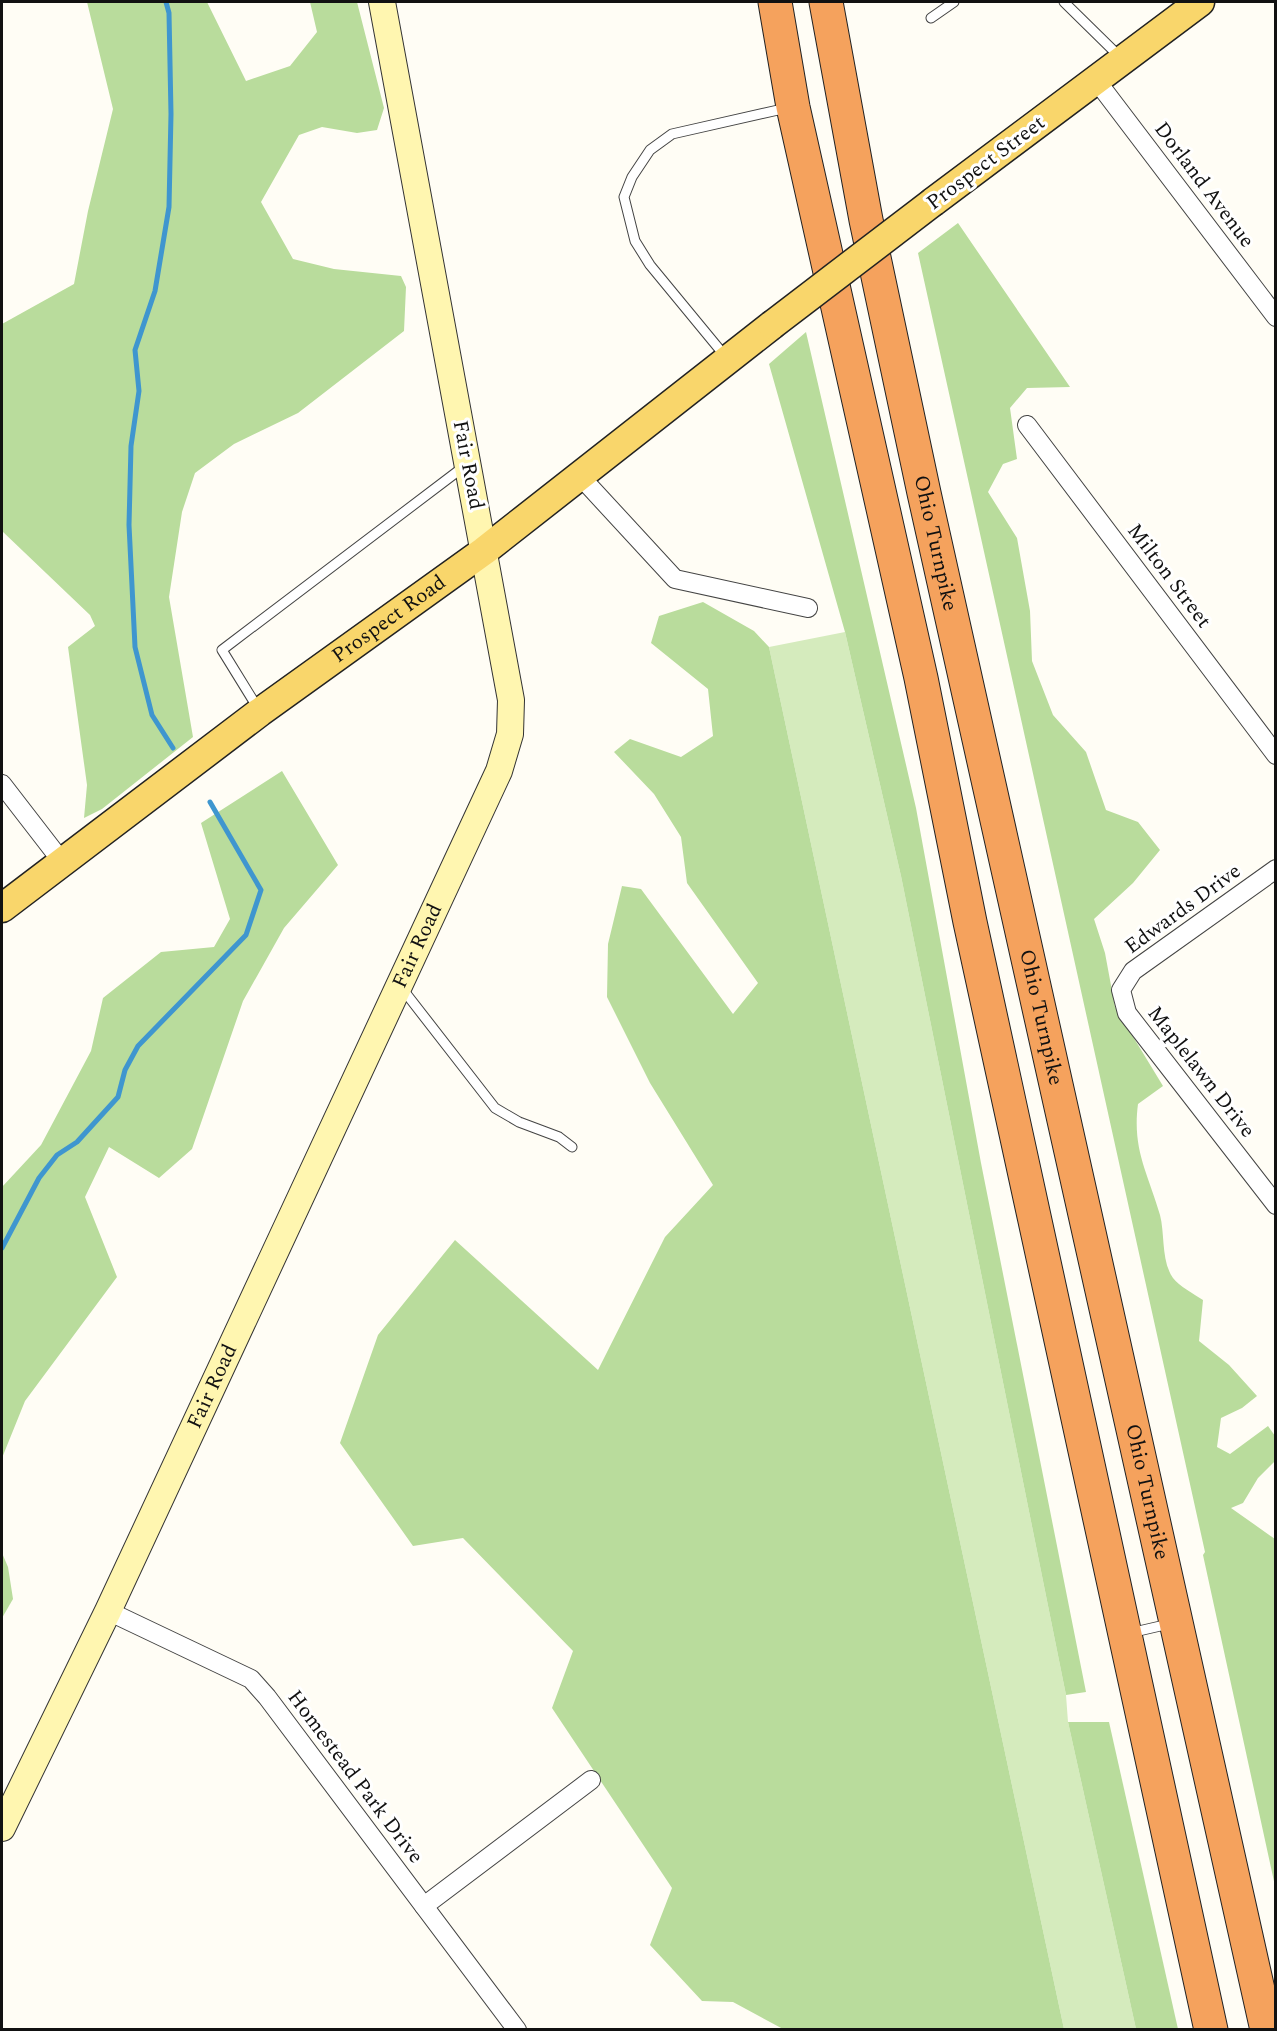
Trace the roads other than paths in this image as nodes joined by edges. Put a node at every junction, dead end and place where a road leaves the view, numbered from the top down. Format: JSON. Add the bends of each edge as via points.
{"nodes":[{"id":1,"x":382,"y":2,"type":"edge"},
{"id":2,"x":775,"y":2,"type":"edge"},
{"id":3,"x":826,"y":2,"type":"edge"},
{"id":4,"x":954,"y":2,"type":"edge"},
{"id":5,"x":1064,"y":2,"type":"edge"},
{"id":6,"x":1200,"y":2,"type":"edge"},
{"id":7,"x":931,"y":18,"type":"dead end"},
{"id":8,"x":1123,"y":59,"type":"junction"},
{"id":9,"x":1096,"y":80,"type":"junction"},
{"id":10,"x":793,"y":107,"type":"junction"},
{"id":11,"x":1275,"y":317,"type":"edge"},
{"id":12,"x":772,"y":325,"type":"joint"},
{"id":13,"x":729,"y":360,"type":"junction"},
{"id":14,"x":1027,"y":425,"type":"dead end"},
{"id":15,"x":468,"y":464,"type":"junction"},
{"id":16,"x":580,"y":476,"type":"junction"},
{"id":17,"x":484,"y":550,"type":"junction"},
{"id":18,"x":808,"y":608,"type":"dead end"},
{"id":19,"x":260,"y":712,"type":"junction"},
{"id":20,"x":1275,"y":755,"type":"edge"},
{"id":21,"x":2,"y":784,"type":"edge"},
{"id":22,"x":63,"y":863,"type":"junction"},
{"id":23,"x":1275,"y":870,"type":"edge"},
{"id":24,"x":2,"y":908,"type":"edge"},
{"id":25,"x":400,"y":985,"type":"junction"},
{"id":26,"x":1121,"y":990,"type":"joint"},
{"id":27,"x":572,"y":1146,"type":"dead end"},
{"id":28,"x":1275,"y":1205,"type":"edge"},
{"id":29,"x":108,"y":1611,"type":"junction"},
{"id":30,"x":1176,"y":1622,"type":"junction"},
{"id":31,"x":1125,"y":1634,"type":"junction"},
{"id":32,"x":591,"y":1780,"type":"dead end"},
{"id":33,"x":2,"y":1828,"type":"edge"},
{"id":34,"x":424,"y":1906,"type":"junction"},
{"id":35,"x":517,"y":2030,"type":"edge"},
{"id":36,"x":1211,"y":2030,"type":"edge"},
{"id":37,"x":1267,"y":2030,"type":"edge"}],
"edges":[{"from":1,"to":15,"type":"street","name":"Fair Road"},
{"from":2,"to":10,"type":"highway","name":"Ohio Turnpike"},
{"from":3,"to":30,"type":"highway","name":"Ohio Turnpike","via":[[924,493]]},
{"from":4,"to":7,"type":"lane"},
{"from":5,"to":8,"type":"lane"},
{"from":6,"to":8,"type":"main road","name":"Prospect Street"},
{"from":8,"to":9,"type":"main road","name":"Prospect Street"},
{"from":9,"to":11,"type":"street","name":"Dorland Avenue"},
{"from":9,"to":12,"type":"main road","name":"Prospect Street","bridge":true},
{"from":10,"to":13,"type":"lane","via":[[672,134],[650,150],[624,197],[635,241],[650,265]]},
{"from":10,"to":31,"type":"highway","name":"Ohio Turnpike","via":[[921,678]]},
{"from":12,"to":13,"type":"main road","name":"Prospect Road"},
{"from":13,"to":16,"type":"main road","name":"Prospect Road"},
{"from":14,"to":20,"type":"street","name":"Milton Street"},
{"from":15,"to":17,"type":"street","name":"Fair Road"},
{"from":15,"to":19,"type":"lane","via":[[222,650]]},
{"from":16,"to":17,"type":"main road","name":"Prospect Road"},
{"from":16,"to":18,"type":"street","via":[[675,579]]},
{"from":17,"to":19,"type":"main road","name":"Prospect Road"},
{"from":17,"to":25,"type":"street","name":"Fair Road","via":[[511,700],[510,734],[500,771]]},
{"from":19,"to":22,"type":"main road","name":"Prospect Road"},
{"from":21,"to":22,"type":"street"},
{"from":22,"to":24,"type":"main road","name":"Prospect Road"},
{"from":23,"to":26,"type":"street","name":"Edwards Drive","via":[[1133,971]]},
{"from":25,"to":27,"type":"lane","via":[[495,1108]]},
{"from":25,"to":29,"type":"street","name":"Fair Road"},
{"from":26,"to":28,"type":"street","name":"Maplelawn Drive","via":[[1128,1013]]},
{"from":29,"to":33,"type":"street","name":"Fair Road"},
{"from":29,"to":34,"type":"street","name":"Homestead Park Drive","via":[[250,1679]]},
{"from":30,"to":31,"type":"lane"},
{"from":30,"to":37,"type":"highway","name":"Ohio Turnpike"},
{"from":31,"to":36,"type":"highway","name":"Ohio Turnpike"},
{"from":32,"to":34,"type":"street"},
{"from":34,"to":35,"type":"street","name":"Homestead Park Drive"}]}
